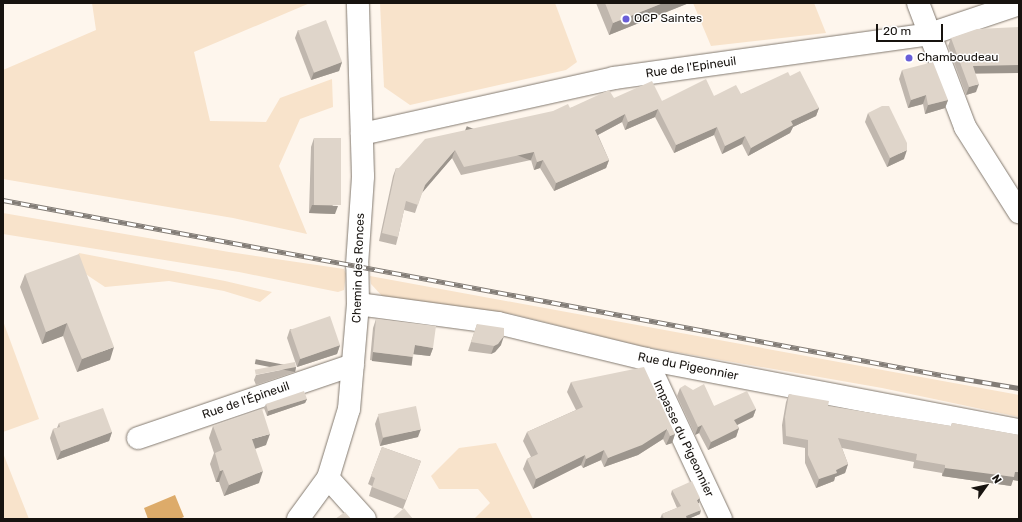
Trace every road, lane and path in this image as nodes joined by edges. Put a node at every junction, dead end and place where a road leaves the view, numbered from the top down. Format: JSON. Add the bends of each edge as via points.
{"nodes":[{"id":1,"x":358,"y":3,"type":"edge"},
{"id":2,"x":918,"y":3,"type":"edge"},
{"id":3,"x":1019,"y":4,"type":"edge"},
{"id":4,"x":930,"y":34,"type":"junction"},
{"id":5,"x":362,"y":134,"type":"junction"},
{"id":6,"x":1019,"y":212,"type":"edge"},
{"id":7,"x":358,"y":304,"type":"junction"},
{"id":8,"x":646,"y":359,"type":"junction"},
{"id":9,"x":353,"y":365,"type":"junction"},
{"id":10,"x":1019,"y":430,"type":"edge"},
{"id":11,"x":138,"y":438,"type":"dead end"},
{"id":12,"x":328,"y":478,"type":"junction"},
{"id":13,"x":298,"y":519,"type":"edge"},
{"id":14,"x":365,"y":519,"type":"edge"},
{"id":15,"x":721,"y":519,"type":"edge"}],
"edges":[{"from":1,"to":5,"type":"street","name":"Chemin des Ronces"},
{"from":2,"to":4,"type":"street"},
{"from":3,"to":4,"type":"street","name":"Rue de l'Epineuil"},
{"from":4,"to":5,"type":"street","name":"Rue de l'Epineuil","via":[[614,78]]},
{"from":4,"to":6,"type":"street","via":[[965,127]]},
{"from":5,"to":7,"type":"street","name":"Chemin des Ronces"},
{"from":7,"to":8,"type":"street","name":"Rue du Pigeonnier","via":[[498,323]]},
{"from":7,"to":9,"type":"street","name":"Chemin des Ronces"},
{"from":8,"to":10,"type":"street","name":"Rue du Pigeonnier"},
{"from":8,"to":15,"type":"street","name":"Impasse du Pigeonnier"},
{"from":9,"to":11,"type":"street","name":"Rue de l'Épineuil"},
{"from":9,"to":12,"type":"street","name":"Chemin des Ronces","via":[[349,409]]},
{"from":12,"to":13,"type":"street","name":"Chemin des Ronces"},
{"from":12,"to":14,"type":"street"}]}
